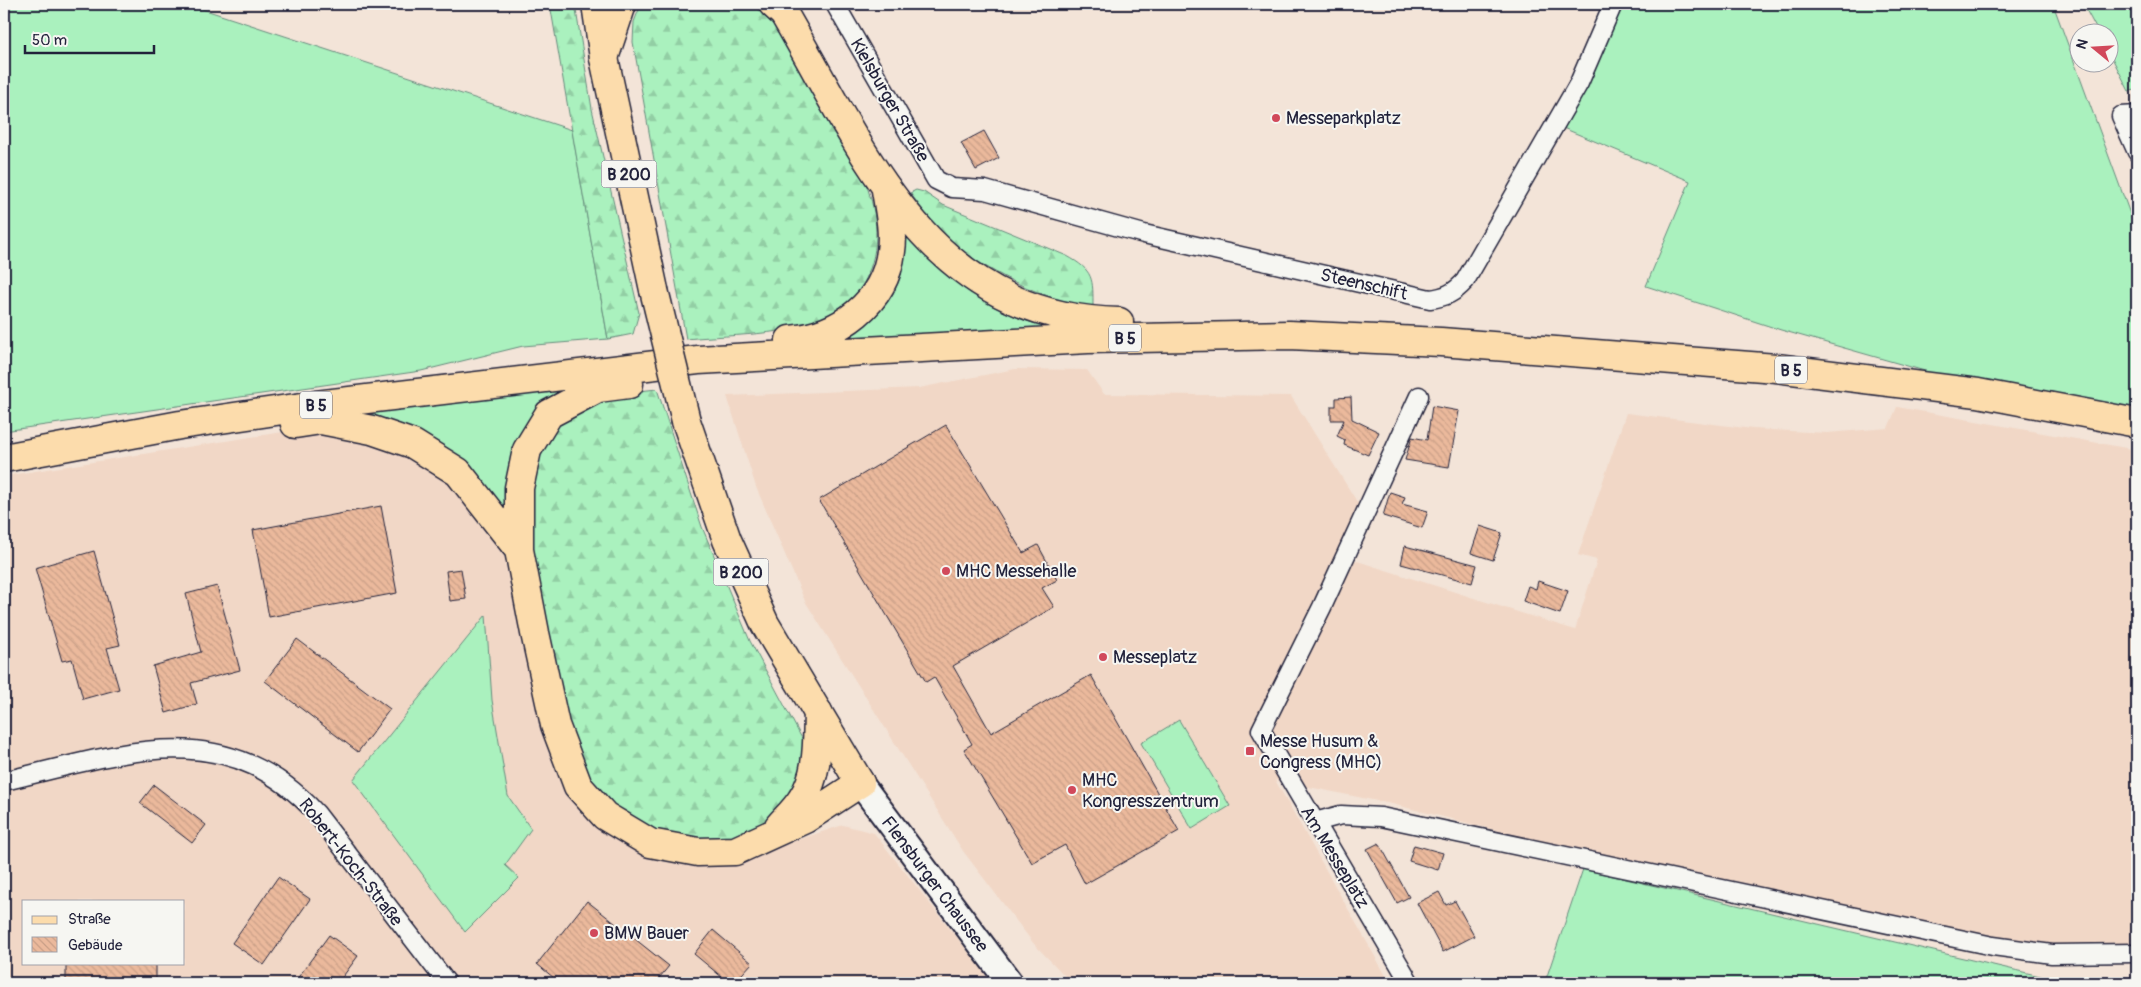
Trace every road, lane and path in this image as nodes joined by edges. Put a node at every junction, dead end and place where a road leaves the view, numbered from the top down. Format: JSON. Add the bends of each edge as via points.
{"nodes":[{"id":1,"x":596,"y":4,"type":"edge"},
{"id":2,"x":622,"y":4,"type":"edge"},
{"id":3,"x":773,"y":4,"type":"edge"},
{"id":4,"x":835,"y":4,"type":"edge"},
{"id":5,"x":1613,"y":4,"type":"edge"},
{"id":6,"x":604,"y":58,"type":"junction"},
{"id":7,"x":2129,"y":116,"type":"edge"},
{"id":8,"x":2137,"y":152,"type":"edge"},
{"id":9,"x":952,"y":188,"type":"joint"},
{"id":10,"x":886,"y":190,"type":"junction"},
{"id":11,"x":1289,"y":335,"type":"junction"},
{"id":12,"x":730,"y":357,"type":"junction"},
{"id":13,"x":698,"y":360,"type":"junction"},
{"id":14,"x":1419,"y":396,"type":"dead end"},
{"id":15,"x":2137,"y":423,"type":"edge"},
{"id":16,"x":180,"y":426,"type":"junction"},
{"id":17,"x":4,"y":458,"type":"edge"},
{"id":18,"x":519,"y":550,"type":"junction"},
{"id":19,"x":818,"y":712,"type":"junction"},
{"id":20,"x":4,"y":781,"type":"edge"},
{"id":21,"x":860,"y":783,"type":"junction"},
{"id":22,"x":1315,"y":822,"type":"junction"},
{"id":23,"x":773,"y":833,"type":"junction"},
{"id":24,"x":2137,"y":953,"type":"edge"},
{"id":25,"x":447,"y":983,"type":"edge"},
{"id":26,"x":1010,"y":983,"type":"edge"},
{"id":27,"x":1410,"y":983,"type":"edge"}],
"edges":[{"from":1,"to":6,"type":"main road","number":"B 200"},
{"from":2,"to":6,"type":"main road"},
{"from":3,"to":10,"type":"main road","via":[[784,14]]},
{"from":4,"to":9,"type":"street","name":"Kielsburger Straße","via":[[936,180]]},
{"from":5,"to":9,"type":"street","name":"Steenschift","via":[[1579,83],[1465,281],[1455,292],[1443,298],[1430,299],[1154,236],[985,190]]},
{"from":6,"to":19,"type":"main road","number":"B 200","bridge":true,"via":[[686,421],[735,557],[765,624]]},
{"from":7,"to":8,"type":"street"},
{"from":10,"to":11,"type":"main road","via":[[943,255],[987,286],[1042,311],[1089,322],[1261,326]]},
{"from":10,"to":13,"type":"main road","via":[[891,251],[874,294],[856,315],[823,334],[804,339],[712,348]]},
{"from":11,"to":12,"type":"main road","number":"B 5","via":[[1088,339]]},
{"from":11,"to":15,"type":"main road","number":"B 5","via":[[1441,342],[1776,368],[1978,393]]},
{"from":12,"to":13,"type":"main road","number":"B 5"},
{"from":12,"to":18,"type":"main road","via":[[706,373],[598,388],[549,414],[527,450],[519,488]]},
{"from":13,"to":16,"type":"main road","number":"B 5","via":[[453,387]]},
{"from":14,"to":22,"type":"street","name":"Am Messeplatz","via":[[1322,607],[1261,730]]},
{"from":16,"to":17,"type":"main road","number":"B 5"},
{"from":16,"to":18,"type":"main road","via":[[203,437],[321,420],[372,430],[413,444],[458,472]]},
{"from":18,"to":23,"type":"main road","via":[[555,725],[578,786],[606,816],[650,843],[698,852],[735,850]]},
{"from":19,"to":21,"type":"main road","number":"B 200"},
{"from":19,"to":23,"type":"main road","via":[[817,751],[811,780],[802,799]]},
{"from":20,"to":25,"type":"street","name":"Robert-Koch-Straße","via":[[109,757],[172,748],[189,748],[232,757],[262,769],[316,812]]},
{"from":21,"to":23,"type":"main road","via":[[805,818]]},
{"from":21,"to":26,"type":"main road","name":"Flensburger Chaussee"},
{"from":22,"to":24,"type":"street","via":[[1341,814],[1381,817],[1993,946],[2052,954]]},
{"from":22,"to":27,"type":"street","name":"Am Messeplatz"}]}
